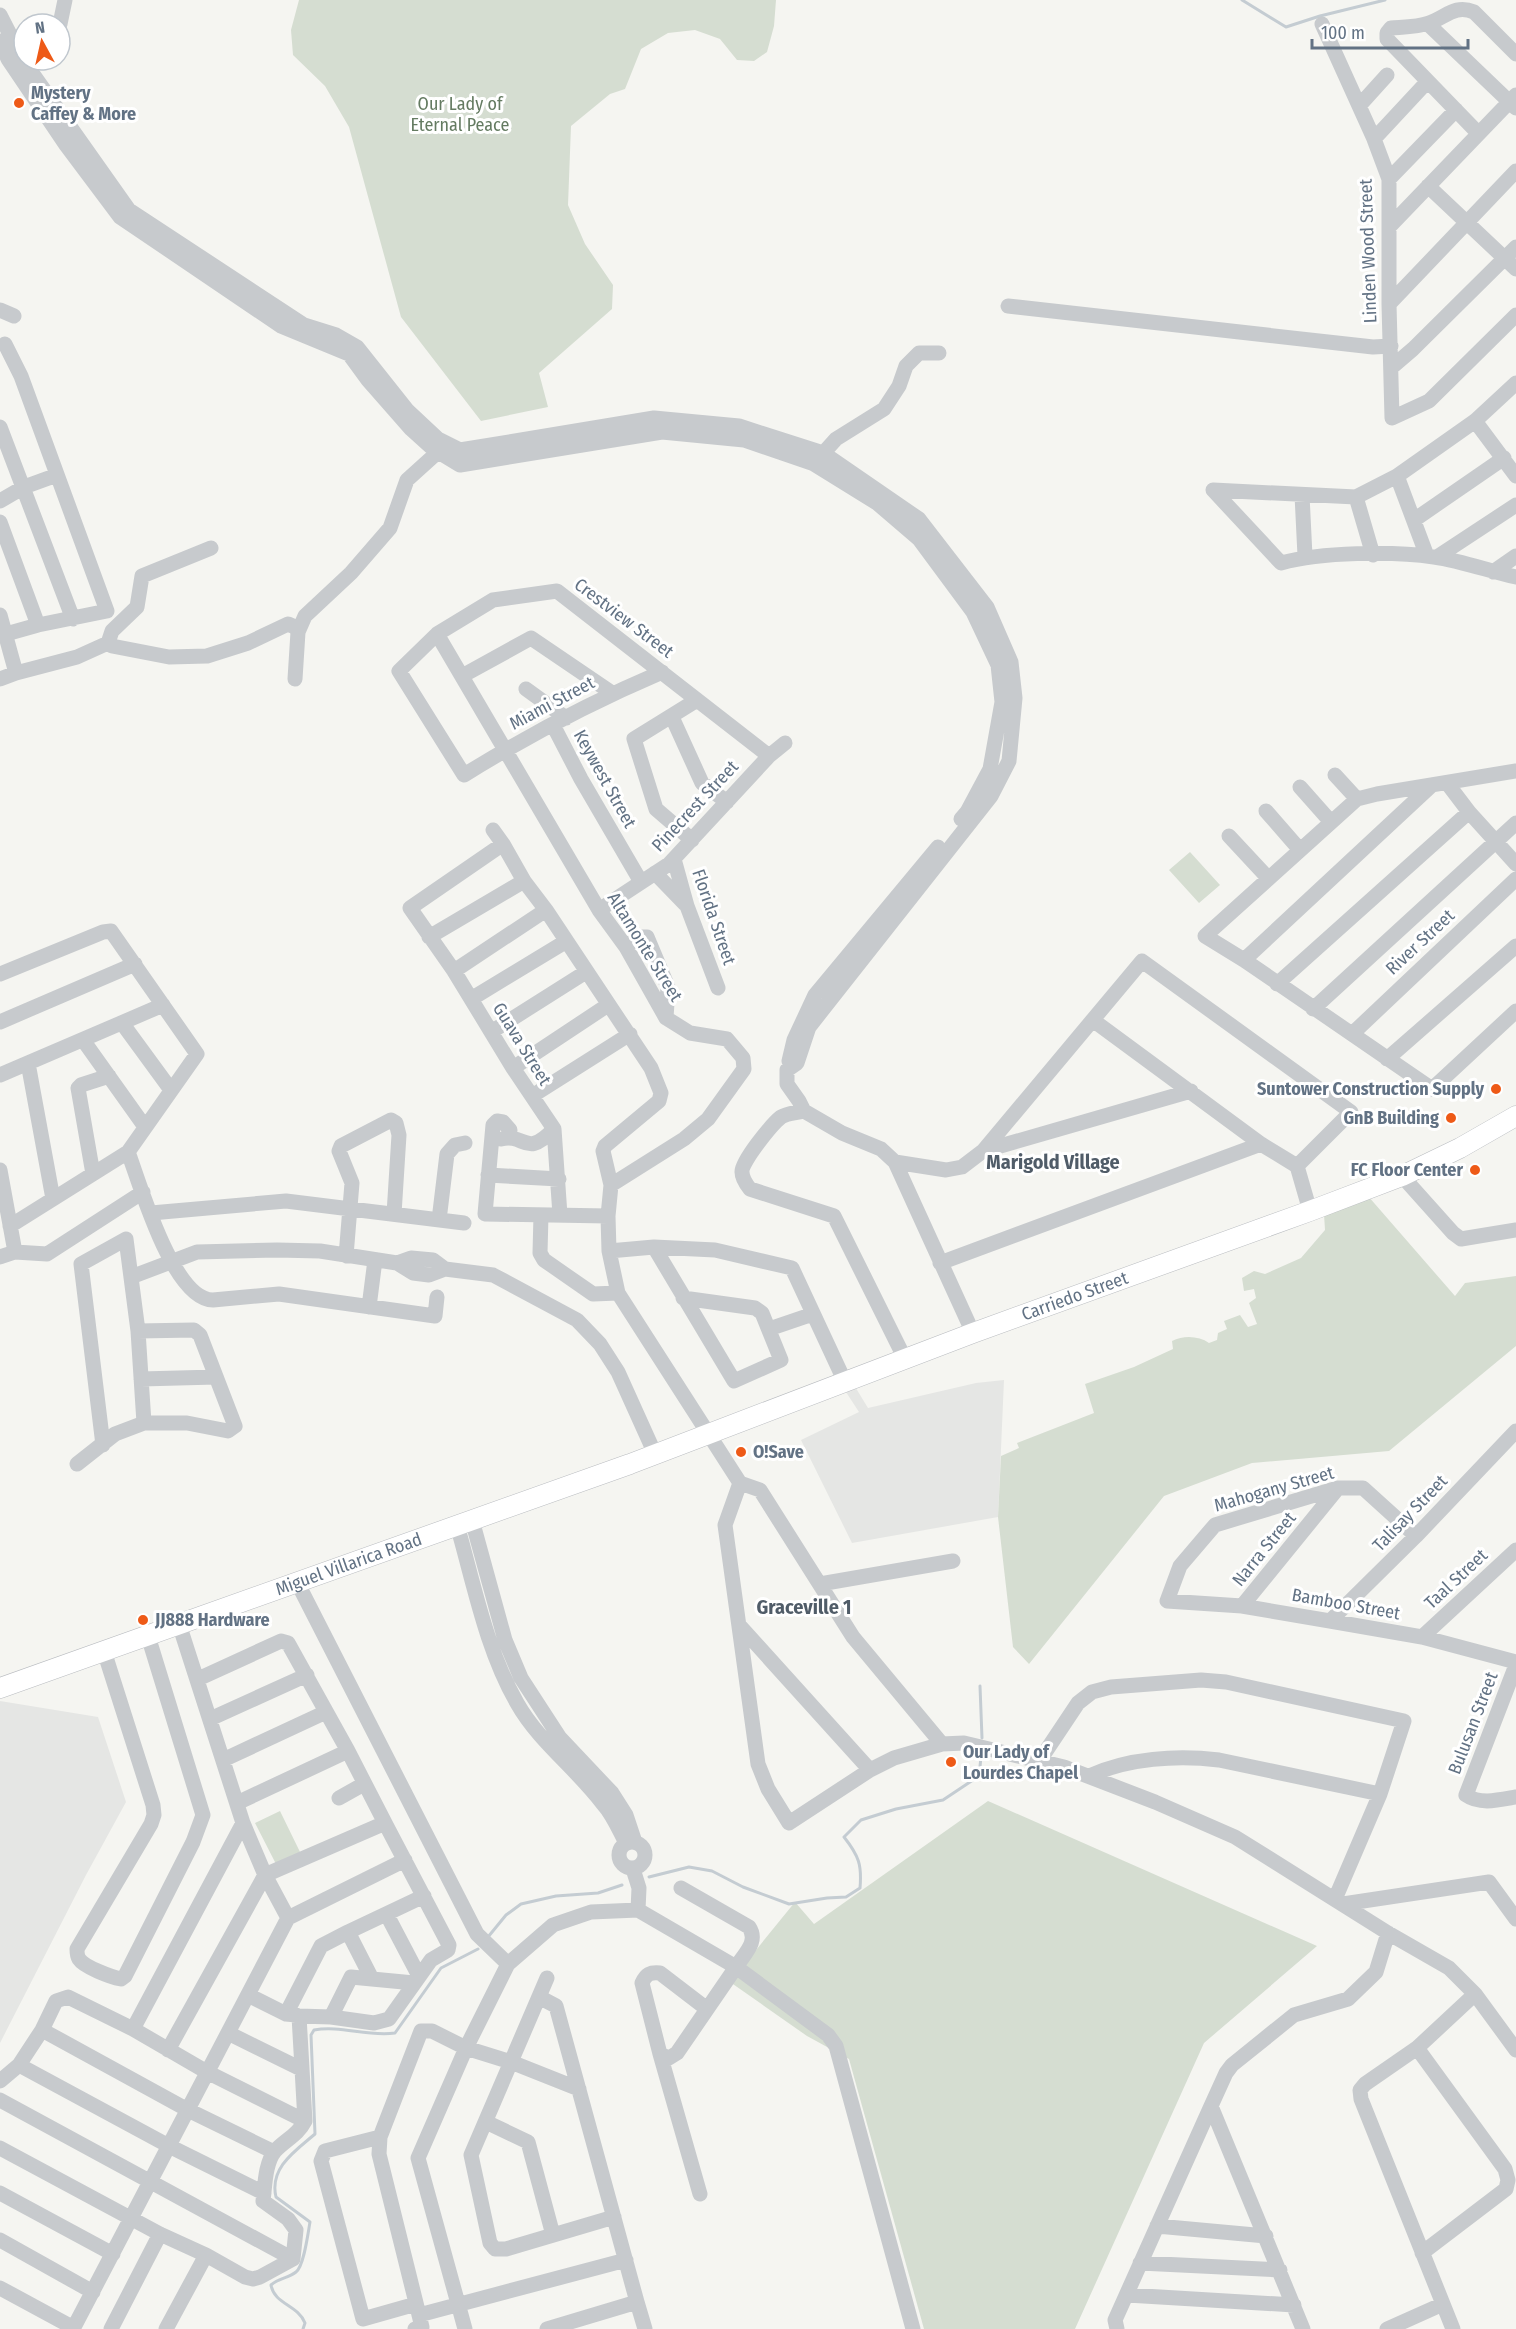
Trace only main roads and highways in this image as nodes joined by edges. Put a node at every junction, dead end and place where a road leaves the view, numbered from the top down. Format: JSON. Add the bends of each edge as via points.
{"nodes":[{"id":1,"x":1516,"y":1116,"type":"edge"},
{"id":2,"x":630,"y":1464,"type":"joint"},
{"id":3,"x":0,"y":1688,"type":"edge"}],
"edges":[{"from":1,"to":2,"type":"main road","name":"Carriedo Street","via":[[1402,1176]]},
{"from":2,"to":3,"type":"main road","name":"Miguel Villarica Road"}]}
